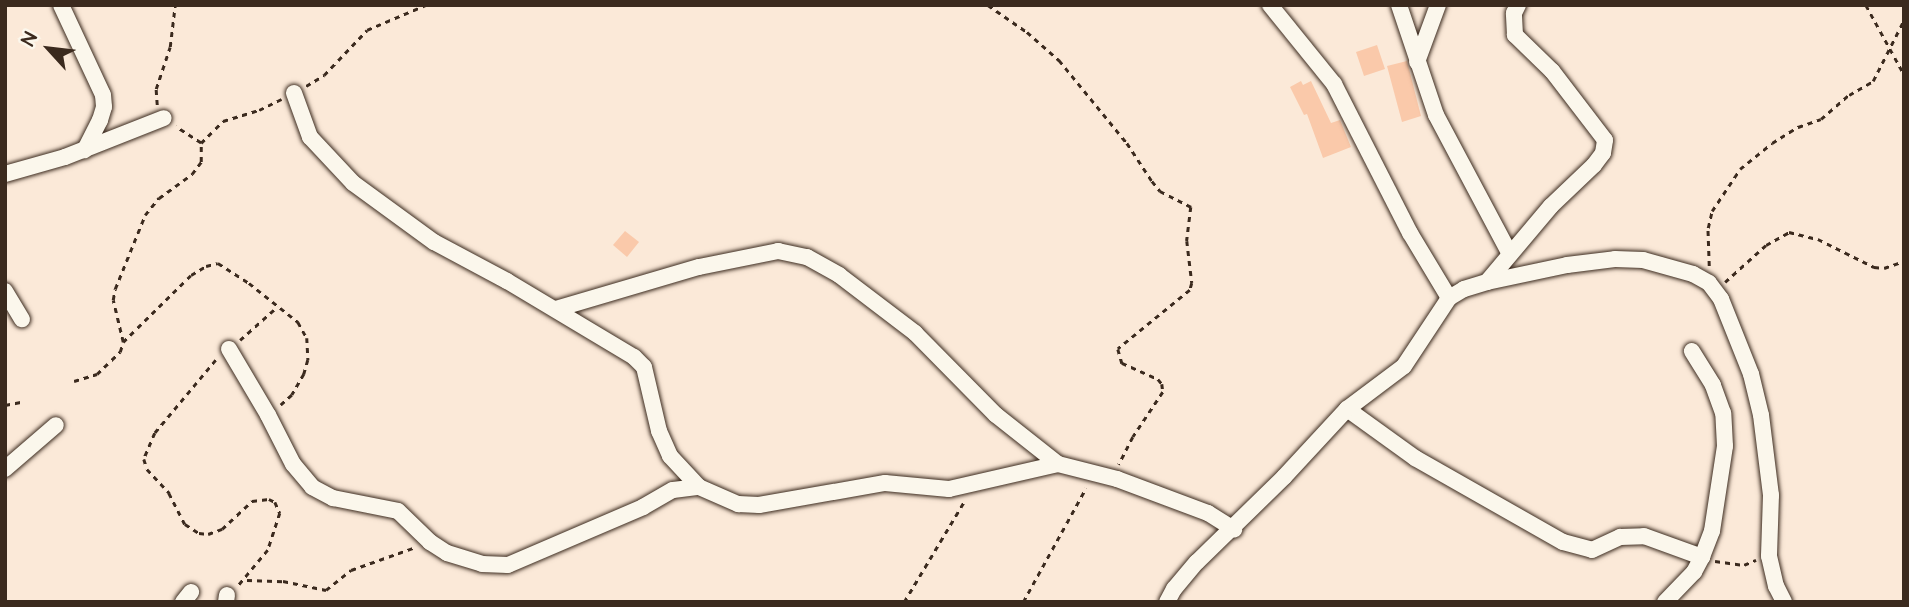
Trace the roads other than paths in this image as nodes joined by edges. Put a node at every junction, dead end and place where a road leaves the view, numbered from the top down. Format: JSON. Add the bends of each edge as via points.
{"nodes":[{"id":1,"x":61,"y":5,"type":"edge"},
{"id":2,"x":1269,"y":5,"type":"edge"},
{"id":3,"x":1399,"y":5,"type":"edge"},
{"id":4,"x":1438,"y":5,"type":"edge"},
{"id":5,"x":1518,"y":5,"type":"edge"},
{"id":6,"x":1417,"y":62,"type":"junction"},
{"id":7,"x":294,"y":93,"type":"road end"},
{"id":8,"x":164,"y":118,"type":"road end"},
{"id":9,"x":85,"y":150,"type":"junction"},
{"id":10,"x":5,"y":174,"type":"edge"},
{"id":11,"x":1510,"y":254,"type":"junction"},
{"id":12,"x":1488,"y":282,"type":"junction"},
{"id":13,"x":5,"y":292,"type":"edge"},
{"id":14,"x":1449,"y":298,"type":"junction"},
{"id":15,"x":556,"y":309,"type":"junction"},
{"id":16,"x":22,"y":320,"type":"dead end"},
{"id":17,"x":229,"y":349,"type":"road end"},
{"id":18,"x":1692,"y":351,"type":"dead end"},
{"id":19,"x":1347,"y":409,"type":"junction"},
{"id":20,"x":56,"y":425,"type":"dead end"},
{"id":21,"x":1058,"y":464,"type":"junction"},
{"id":22,"x":5,"y":469,"type":"edge"},
{"id":23,"x":699,"y":487,"type":"junction"},
{"id":24,"x":1234,"y":529,"type":"junction"},
{"id":25,"x":1702,"y":557,"type":"junction"},
{"id":26,"x":1171,"y":595,"type":"edge"},
{"id":27,"x":1186,"y":602,"type":"edge"},
{"id":28,"x":1665,"y":602,"type":"edge"},
{"id":29,"x":1784,"y":602,"type":"edge"}],
"edges":[{"from":1,"to":9,"type":"street","via":[[103,95],[100,120]]},
{"from":2,"to":14,"type":"street","via":[[1334,84],[1410,233]]},
{"from":3,"to":6,"type":"street"},
{"from":4,"to":6,"type":"street"},
{"from":5,"to":11,"type":"street","via":[[1515,35],[1552,71],[1605,141],[1594,165]]},
{"from":6,"to":11,"type":"street","via":[[1436,115]]},
{"from":7,"to":15,"type":"street","via":[[310,137],[353,183],[434,243]]},
{"from":8,"to":9,"type":"street"},
{"from":9,"to":10,"type":"street"},
{"from":11,"to":12,"type":"street"},
{"from":12,"to":14,"type":"street"},
{"from":12,"to":29,"type":"street","via":[[1615,259],[1670,265],[1712,287],[1751,374],[1761,415],[1771,495],[1769,556]]},
{"from":13,"to":16,"type":"street"},
{"from":14,"to":19,"type":"street","via":[[1404,366]]},
{"from":15,"to":21,"type":"street","via":[[699,267],[778,251],[807,257],[839,275],[915,333],[996,415]]},
{"from":15,"to":23,"type":"street","via":[[620,346],[644,367],[659,431],[670,456]]},
{"from":17,"to":23,"type":"street","via":[[293,464],[312,487],[333,498],[398,511],[447,553],[482,564],[508,565],[673,490]]},
{"from":18,"to":25,"type":"street","via":[[1713,385],[1723,413],[1725,446],[1712,531]]},
{"from":19,"to":24,"type":"street"},
{"from":19,"to":25,"type":"street","via":[[1415,458],[1563,542],[1592,550],[1620,537],[1644,536]]},
{"from":20,"to":22,"type":"street"},
{"from":21,"to":23,"type":"street","via":[[948,489],[885,484],[759,505],[738,504]]},
{"from":21,"to":24,"type":"street","via":[[1117,479],[1208,513]]},
{"from":24,"to":26,"type":"street","via":[[1197,562]]},
{"from":25,"to":28,"type":"street"},
{"from":26,"to":27,"type":"street"}]}
